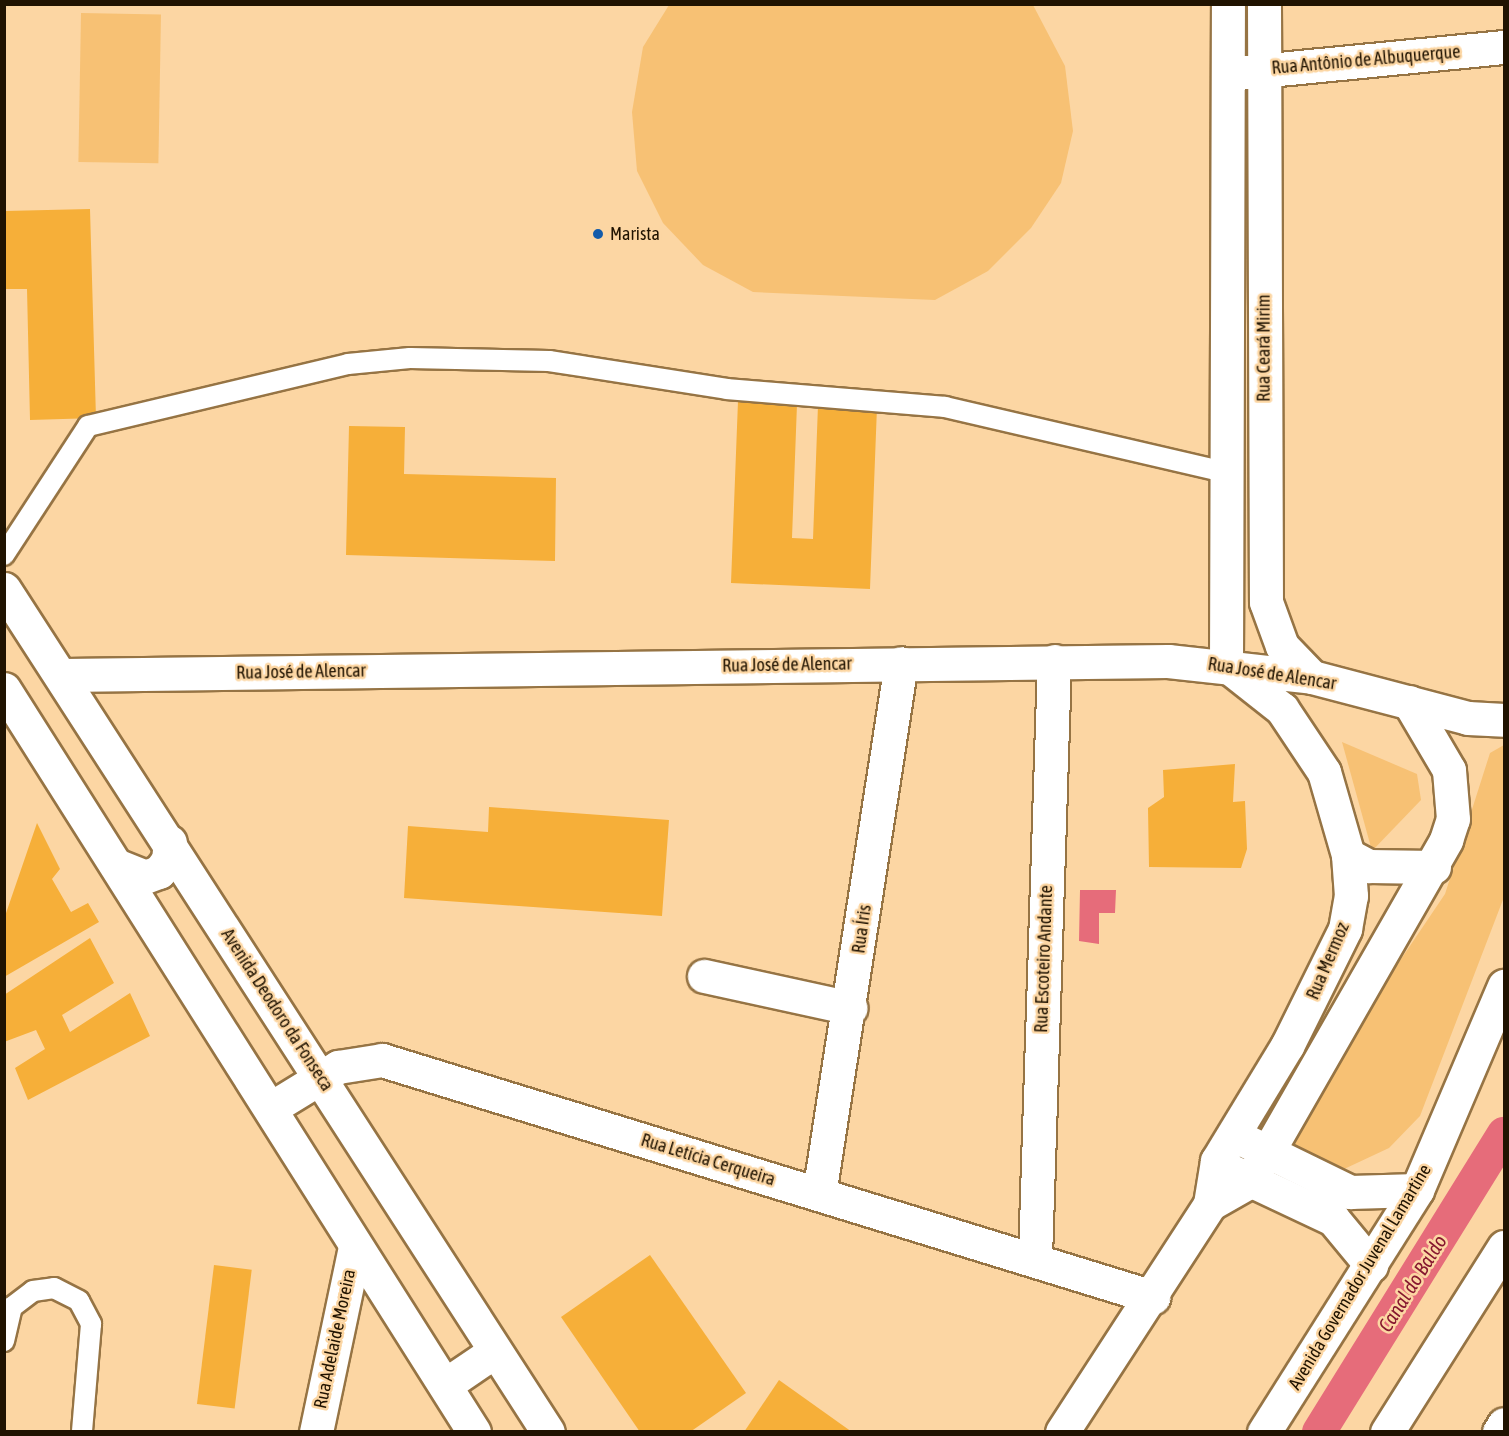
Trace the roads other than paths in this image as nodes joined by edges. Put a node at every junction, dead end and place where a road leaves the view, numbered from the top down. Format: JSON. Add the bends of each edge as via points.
{"nodes":[{"id":1,"x":1228,"y":4,"type":"edge"},
{"id":2,"x":1264,"y":4,"type":"edge"},
{"id":3,"x":1504,"y":47,"type":"edge"},
{"id":4,"x":1264,"y":70,"type":"junction"},
{"id":5,"x":1228,"y":74,"type":"junction"},
{"id":6,"x":1225,"y":472,"type":"junction"},
{"id":7,"x":4,"y":555,"type":"edge"},
{"id":8,"x":4,"y":589,"type":"edge"},
{"id":9,"x":1053,"y":661,"type":"junction"},
{"id":10,"x":901,"y":663,"type":"junction"},
{"id":11,"x":1226,"y":665,"type":"junction"},
{"id":12,"x":64,"y":675,"type":"junction"},
{"id":13,"x":1312,"y":677,"type":"junction"},
{"id":14,"x":4,"y":689,"type":"edge"},
{"id":15,"x":1409,"y":702,"type":"junction"},
{"id":16,"x":1504,"y":720,"type":"edge"},
{"id":17,"x":170,"y":842,"type":"junction"},
{"id":18,"x":1348,"y":855,"type":"junction"},
{"id":19,"x":116,"y":865,"type":"junction"},
{"id":20,"x":1434,"y":867,"type":"junction"},
{"id":21,"x":704,"y":976,"type":"dead end"},
{"id":22,"x":1504,"y":986,"type":"edge"},
{"id":23,"x":851,"y":1008,"type":"junction"},
{"id":24,"x":320,"y":1076,"type":"junction"},
{"id":25,"x":271,"y":1108,"type":"junction"},
{"id":26,"x":1236,"y":1135,"type":"junction"},
{"id":27,"x":1267,"y":1153,"type":"junction"},
{"id":28,"x":1217,"y":1161,"type":"junction"},
{"id":29,"x":1247,"y":1183,"type":"junction"},
{"id":30,"x":1417,"y":1190,"type":"junction"},
{"id":31,"x":819,"y":1194,"type":"junction"},
{"id":32,"x":1210,"y":1204,"type":"junction"},
{"id":33,"x":355,"y":1247,"type":"junction"},
{"id":34,"x":1504,"y":1247,"type":"edge"},
{"id":35,"x":1035,"y":1257,"type":"junction"},
{"id":36,"x":1371,"y":1265,"type":"junction"},
{"id":37,"x":1153,"y":1297,"type":"junction"},
{"id":38,"x":4,"y":1341,"type":"edge"},
{"id":39,"x":495,"y":1351,"type":"junction"},
{"id":40,"x":445,"y":1385,"type":"junction"},
{"id":41,"x":1504,"y":1424,"type":"edge"},
{"id":42,"x":82,"y":1431,"type":"edge"},
{"id":43,"x":316,"y":1431,"type":"edge"},
{"id":44,"x":474,"y":1431,"type":"edge"},
{"id":45,"x":548,"y":1431,"type":"edge"},
{"id":46,"x":1062,"y":1431,"type":"edge"},
{"id":47,"x":1264,"y":1431,"type":"edge"},
{"id":48,"x":1386,"y":1431,"type":"edge"},
{"id":49,"x":1499,"y":1431,"type":"edge"}],
"edges":[{"from":1,"to":5,"type":"street","name":"Rua Ceará Mirim"},
{"from":2,"to":4,"type":"street","name":"Rua Ceará Mirim"},
{"from":3,"to":4,"type":"street","name":"Rua Antônio de Albuquerque"},
{"from":4,"to":5,"type":"street","name":"Rua Antônio de Albuquerque"},
{"from":4,"to":13,"type":"street","name":"Rua Ceará Mirim","via":[[1266,602],[1282,646]]},
{"from":5,"to":6,"type":"street","name":"Rua Ceará Mirim"},
{"from":6,"to":7,"type":"lane","via":[[945,407],[727,389],[549,361],[410,358],[348,364],[88,426]]},
{"from":6,"to":11,"type":"street","name":"Rua Ceará Mirim"},
{"from":8,"to":12,"type":"street","name":"Avenida Deodoro da Fonseca"},
{"from":9,"to":10,"type":"street","name":"Rua José de Alencar"},
{"from":9,"to":11,"type":"street","name":"Rua José de Alencar"},
{"from":9,"to":35,"type":"street","name":"Rua Escoteiro Andante"},
{"from":10,"to":12,"type":"street","name":"Rua José de Alencar"},
{"from":10,"to":23,"type":"street","name":"Rua Íris"},
{"from":11,"to":13,"type":"street","name":"Rua José de Alencar"},
{"from":11,"to":18,"type":"street","name":"Rua Mermoz","via":[[1282,709],[1304,736],[1324,772]]},
{"from":12,"to":17,"type":"street","name":"Avenida Deodoro da Fonseca"},
{"from":13,"to":15,"type":"street","name":"Rua José de Alencar"},
{"from":14,"to":19,"type":"street"},
{"from":15,"to":16,"type":"street","name":"Rua José de Alencar","via":[[1468,718]]},
{"from":15,"to":20,"type":"street","name":"Rua Mermoz","via":[[1439,746],[1454,795],[1453,819]]},
{"from":17,"to":19,"type":"street","via":[[168,861],[159,872],[145,876]]},
{"from":17,"to":24,"type":"street","name":"Avenida Deodoro da Fonseca"},
{"from":18,"to":20,"type":"street","via":[[1369,866]]},
{"from":18,"to":26,"type":"street","name":"Rua Mermoz","via":[[1352,896],[1345,929],[1328,971]]},
{"from":19,"to":25,"type":"street"},
{"from":20,"to":27,"type":"street","name":"Rua Mermoz","via":[[1352,998]]},
{"from":21,"to":23,"type":"street"},
{"from":22,"to":30,"type":"street","name":"Avenida Governador Juvenal Lamartine"},
{"from":23,"to":31,"type":"street","name":"Rua Íris"},
{"from":24,"to":25,"type":"street","name":"Rua Letícia Cerqueira"},
{"from":24,"to":31,"type":"street","name":"Rua Letícia Cerqueira","via":[[351,1062],[382,1060]]},
{"from":24,"to":39,"type":"street","name":"Avenida Deodoro da Fonseca"},
{"from":25,"to":33,"type":"street"},
{"from":26,"to":27,"type":"street"},
{"from":26,"to":28,"type":"street","name":"Rua Mermoz"},
{"from":27,"to":29,"type":"street","name":"Rua Mermoz"},
{"from":27,"to":30,"type":"street","via":[[1350,1192]]},
{"from":28,"to":29,"type":"street"},
{"from":28,"to":32,"type":"street","name":"Rua Mermoz"},
{"from":29,"to":32,"type":"street","name":"Rua Mermoz"},
{"from":29,"to":36,"type":"street","via":[[1333,1219]]},
{"from":30,"to":36,"type":"street","name":"Avenida Governador Juvenal Lamartine"},
{"from":31,"to":35,"type":"street","name":"Rua Letícia Cerqueira"},
{"from":32,"to":37,"type":"street","name":"Rua Mermoz"},
{"from":33,"to":40,"type":"street"},
{"from":33,"to":43,"type":"street","name":"Rua Adelaide Moreira"},
{"from":34,"to":48,"type":"street"},
{"from":35,"to":37,"type":"street","name":"Rua Letícia Cerqueira"},
{"from":36,"to":47,"type":"street","name":"Avenida Governador Juvenal Lamartine"},
{"from":37,"to":46,"type":"street","name":"Rua Mermoz"},
{"from":38,"to":42,"type":"lane","via":[[12,1307],[33,1291],[54,1288],[79,1301],[91,1324]]},
{"from":39,"to":40,"type":"street"},
{"from":39,"to":45,"type":"street","name":"Avenida Deodoro da Fonseca"},
{"from":40,"to":44,"type":"street"},
{"from":41,"to":49,"type":"street"}]}
